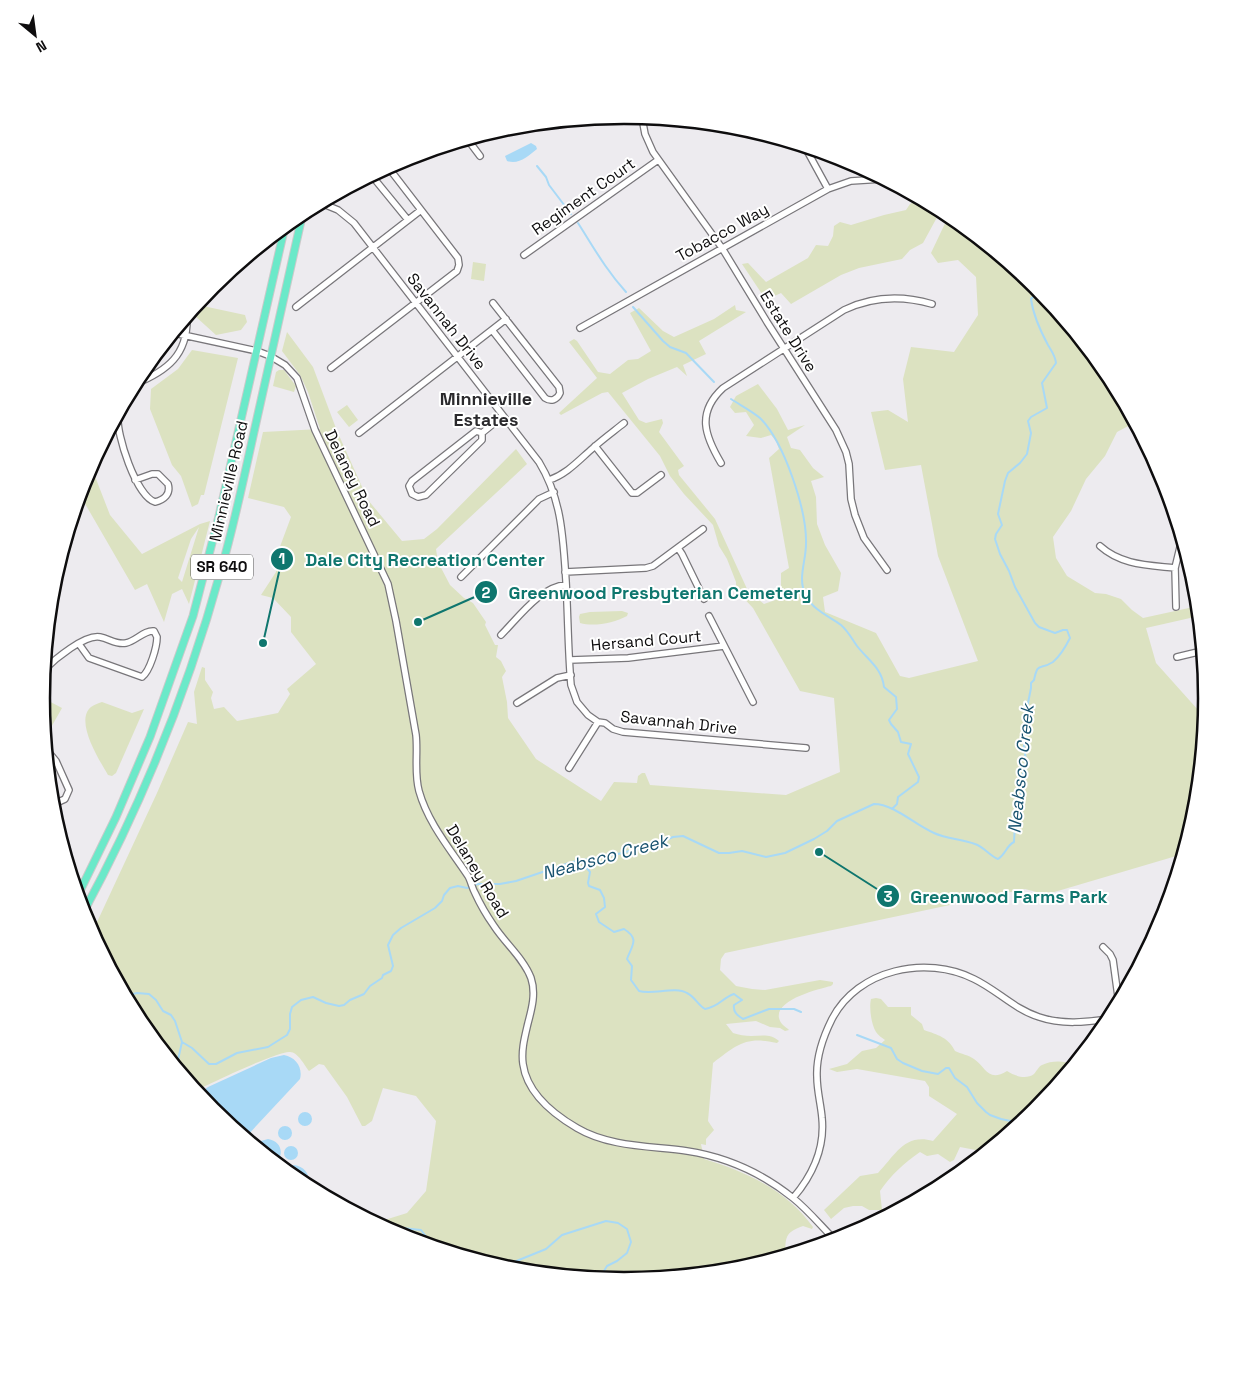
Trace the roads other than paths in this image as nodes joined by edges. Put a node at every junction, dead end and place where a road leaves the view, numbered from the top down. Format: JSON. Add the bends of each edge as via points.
{"nodes":[{"id":1,"x":644,"y":125,"type":"edge"},
{"id":2,"x":472,"y":145,"type":"edge"},
{"id":3,"x":809,"y":155,"type":"edge"},
{"id":4,"x":480,"y":156,"type":"dead end"},
{"id":5,"x":658,"y":160,"type":"junction"},
{"id":6,"x":393,"y":173,"type":"edge"},
{"id":7,"x":868,"y":179,"type":"edge"},
{"id":8,"x":376,"y":181,"type":"edge"},
{"id":9,"x":828,"y":189,"type":"junction"},
{"id":10,"x":328,"y":206,"type":"edge"},
{"id":11,"x":421,"y":210,"type":"junction"},
{"id":12,"x":408,"y":220,"type":"junction"},
{"id":13,"x":300,"y":225,"type":"edge"},
{"id":14,"x":282,"y":238,"type":"edge"},
{"id":15,"x":373,"y":248,"type":"junction"},
{"id":16,"x":722,"y":248,"type":"junction"},
{"id":17,"x":524,"y":254,"type":"dead end"},
{"id":18,"x":415,"y":302,"type":"junction"},
{"id":19,"x":493,"y":303,"type":"dead end"},
{"id":20,"x":932,"y":304,"type":"dead end"},
{"id":21,"x":296,"y":307,"type":"dead end"},
{"id":22,"x":506,"y":319,"type":"junction"},
{"id":23,"x":186,"y":327,"type":"edge"},
{"id":24,"x":580,"y":328,"type":"dead end"},
{"id":25,"x":492,"y":330,"type":"junction"},
{"id":26,"x":180,"y":335,"type":"edge"},
{"id":27,"x":186,"y":336,"type":"junction"},
{"id":28,"x":784,"y":349,"type":"junction"},
{"id":29,"x":257,"y":351,"type":"junction"},
{"id":30,"x":270,"y":356,"type":"junction"},
{"id":31,"x":458,"y":357,"type":"junction"},
{"id":32,"x":332,"y":368,"type":"dead end"},
{"id":33,"x":149,"y":378,"type":"edge"},
{"id":34,"x":504,"y":416,"type":"junction"},
{"id":35,"x":624,"y":423,"type":"dead end"},
{"id":36,"x":118,"y":428,"type":"edge"},
{"id":37,"x":482,"y":433,"type":"junction"},
{"id":38,"x":359,"y":434,"type":"dead end"},
{"id":39,"x":594,"y":446,"type":"junction"},
{"id":40,"x":721,"y":463,"type":"dead end"},
{"id":41,"x":661,"y":475,"type":"dead end"},
{"id":42,"x":135,"y":480,"type":"junction"},
{"id":43,"x":549,"y":480,"type":"junction"},
{"id":44,"x":554,"y":492,"type":"junction"},
{"id":45,"x":703,"y":529,"type":"dead end"},
{"id":46,"x":1100,"y":546,"type":"dead end"},
{"id":47,"x":678,"y":548,"type":"junction"},
{"id":48,"x":1179,"y":554,"type":"edge"},
{"id":49,"x":1176,"y":568,"type":"junction"},
{"id":50,"x":886,"y":570,"type":"dead end"},
{"id":51,"x":565,"y":572,"type":"junction"},
{"id":52,"x":462,"y":577,"type":"dead end"},
{"id":53,"x":566,"y":584,"type":"junction"},
{"id":54,"x":704,"y":599,"type":"dead end"},
{"id":55,"x":1176,"y":607,"type":"dead end"},
{"id":56,"x":709,"y":616,"type":"dead end"},
{"id":57,"x":501,"y":635,"type":"dead end"},
{"id":58,"x":79,"y":644,"type":"junction"},
{"id":59,"x":724,"y":646,"type":"junction"},
{"id":60,"x":1196,"y":652,"type":"edge"},
{"id":61,"x":1177,"y":657,"type":"dead end"},
{"id":62,"x":570,"y":660,"type":"junction"},
{"id":63,"x":51,"y":665,"type":"edge"},
{"id":64,"x":570,"y":675,"type":"junction"},
{"id":65,"x":753,"y":702,"type":"dead end"},
{"id":66,"x":517,"y":703,"type":"dead end"},
{"id":67,"x":598,"y":722,"type":"junction"},
{"id":68,"x":806,"y":748,"type":"dead end"},
{"id":69,"x":53,"y":759,"type":"edge"},
{"id":70,"x":569,"y":768,"type":"dead end"},
{"id":71,"x":60,"y":802,"type":"edge"},
{"id":72,"x":82,"y":888,"type":"edge"},
{"id":73,"x":88,"y":904,"type":"edge"},
{"id":74,"x":1103,"y":947,"type":"dead end"},
{"id":75,"x":1117,"y":993,"type":"edge"},
{"id":76,"x":1099,"y":1020,"type":"edge"},
{"id":77,"x":793,"y":1198,"type":"junction"},
{"id":78,"x":829,"y":1234,"type":"edge"}],
"edges":[{"from":1,"to":5,"type":"street","name":"Estate Drive"},
{"from":2,"to":4,"type":"street"},
{"from":3,"to":9,"type":"street"},
{"from":5,"to":16,"type":"street","name":"Estate Drive"},
{"from":5,"to":17,"type":"street","name":"Regiment Court"},
{"from":6,"to":11,"type":"street"},
{"from":7,"to":9,"type":"street","name":"Tobacco Way","via":[[851,180]]},
{"from":8,"to":12,"type":"street"},
{"from":9,"to":16,"type":"street","name":"Tobacco Way"},
{"from":10,"to":15,"type":"street","name":"Savannah Drive","via":[[354,223]]},
{"from":11,"to":12,"type":"street"},
{"from":11,"to":18,"type":"street","via":[[460,262],[457,271]]},
{"from":12,"to":15,"type":"street"},
{"from":13,"to":30,"type":"main road","name":"Minnieville Road","number":"SR 640"},
{"from":14,"to":29,"type":"main road","name":"Minnieville Road","number":"SR 640"},
{"from":15,"to":18,"type":"street","name":"Savannah Drive"},
{"from":15,"to":21,"type":"street"},
{"from":16,"to":24,"type":"street","name":"Tobacco Way"},
{"from":16,"to":28,"type":"street","name":"Estate Drive"},
{"from":18,"to":31,"type":"street","name":"Savannah Drive"},
{"from":18,"to":32,"type":"street"},
{"from":19,"to":22,"type":"street"},
{"from":20,"to":28,"type":"street","via":[[894,297],[860,303]]},
{"from":22,"to":25,"type":"street"},
{"from":22,"to":25,"type":"street","via":[[559,387],[560,393],[556,398],[545,398]]},
{"from":23,"to":27,"type":"street"},
{"from":25,"to":31,"type":"street"},
{"from":26,"to":27,"type":"street","name":"Delaney Road"},
{"from":27,"to":29,"type":"street","name":"Delaney Road"},
{"from":27,"to":33,"type":"street","via":[[172,362]]},
{"from":28,"to":40,"type":"street","via":[[723,388],[712,400],[706,429],[710,445]]},
{"from":28,"to":50,"type":"street","name":"Estate Drive","via":[[842,441],[849,464],[855,516],[864,538]]},
{"from":29,"to":30,"type":"street","name":"Delaney Road"},
{"from":29,"to":72,"type":"main road","name":"Minnieville Road","number":"SR 640","via":[[190,625],[150,737]]},
{"from":30,"to":73,"type":"main road","name":"Minnieville Road","number":"SR 640","via":[[222,570],[192,667],[146,786]]},
{"from":30,"to":77,"type":"street","name":"Delaney Road","via":[[297,378],[315,430],[388,584],[416,735],[419,790],[439,833],[469,878],[493,924],[531,978],[533,1004],[522,1062],[531,1087],[542,1102],[576,1127],[595,1136],[714,1157],[756,1173]]},
{"from":31,"to":34,"type":"street","name":"Savannah Drive"},
{"from":31,"to":38,"type":"street"},
{"from":34,"to":37,"type":"street"},
{"from":34,"to":43,"type":"street","name":"Savannah Drive"},
{"from":35,"to":39,"type":"street"},
{"from":36,"to":42,"type":"street"},
{"from":37,"to":37,"type":"street","via":[[482,440],[426,495],[418,497],[412,494],[409,486],[412,481],[476,432]]},
{"from":39,"to":41,"type":"street","via":[[632,493]]},
{"from":39,"to":43,"type":"street","via":[[564,473]]},
{"from":42,"to":42,"type":"street","via":[[158,474],[168,484],[168,493],[159,502],[151,502]]},
{"from":43,"to":44,"type":"street","name":"Savannah Drive"},
{"from":44,"to":51,"type":"street","name":"Savannah Drive","via":[[562,524]]},
{"from":44,"to":52,"type":"street","via":[[539,499]]},
{"from":45,"to":47,"type":"street"},
{"from":46,"to":49,"type":"street","via":[[1124,561]]},
{"from":47,"to":51,"type":"street","via":[[646,568]]},
{"from":47,"to":54,"type":"street"},
{"from":48,"to":49,"type":"street"},
{"from":49,"to":55,"type":"street"},
{"from":51,"to":53,"type":"street","name":"Savannah Drive"},
{"from":53,"to":57,"type":"street","via":[[543,593]]},
{"from":53,"to":62,"type":"street","name":"Savannah Drive"},
{"from":56,"to":59,"type":"street","name":"Hersand Court"},
{"from":58,"to":58,"type":"street","via":[[99,637],[124,644],[150,631],[158,636],[146,673],[139,677],[90,658]]},
{"from":58,"to":63,"type":"street"},
{"from":59,"to":62,"type":"street","name":"Hersand Court","via":[[628,658]]},
{"from":59,"to":65,"type":"street","name":"Hersand Court"},
{"from":60,"to":61,"type":"street"},
{"from":62,"to":64,"type":"street","name":"Savannah Drive"},
{"from":64,"to":66,"type":"street","via":[[557,678]]},
{"from":64,"to":67,"type":"street","name":"Savannah Drive","via":[[577,702]]},
{"from":67,"to":68,"type":"street","name":"Savannah Drive","via":[[623,732]]},
{"from":67,"to":70,"type":"street"},
{"from":69,"to":71,"type":"street","via":[[69,790],[66,799]]},
{"from":74,"to":75,"type":"street","via":[[1113,960]]},
{"from":76,"to":77,"type":"street","via":[[1067,1022],[1038,1017],[1013,1006],[977,980],[938,968],[913,967],[869,982],[840,1007],[823,1038],[816,1076],[822,1123],[820,1148],[806,1182]]},
{"from":77,"to":78,"type":"street","name":"Delaney Road"}]}
